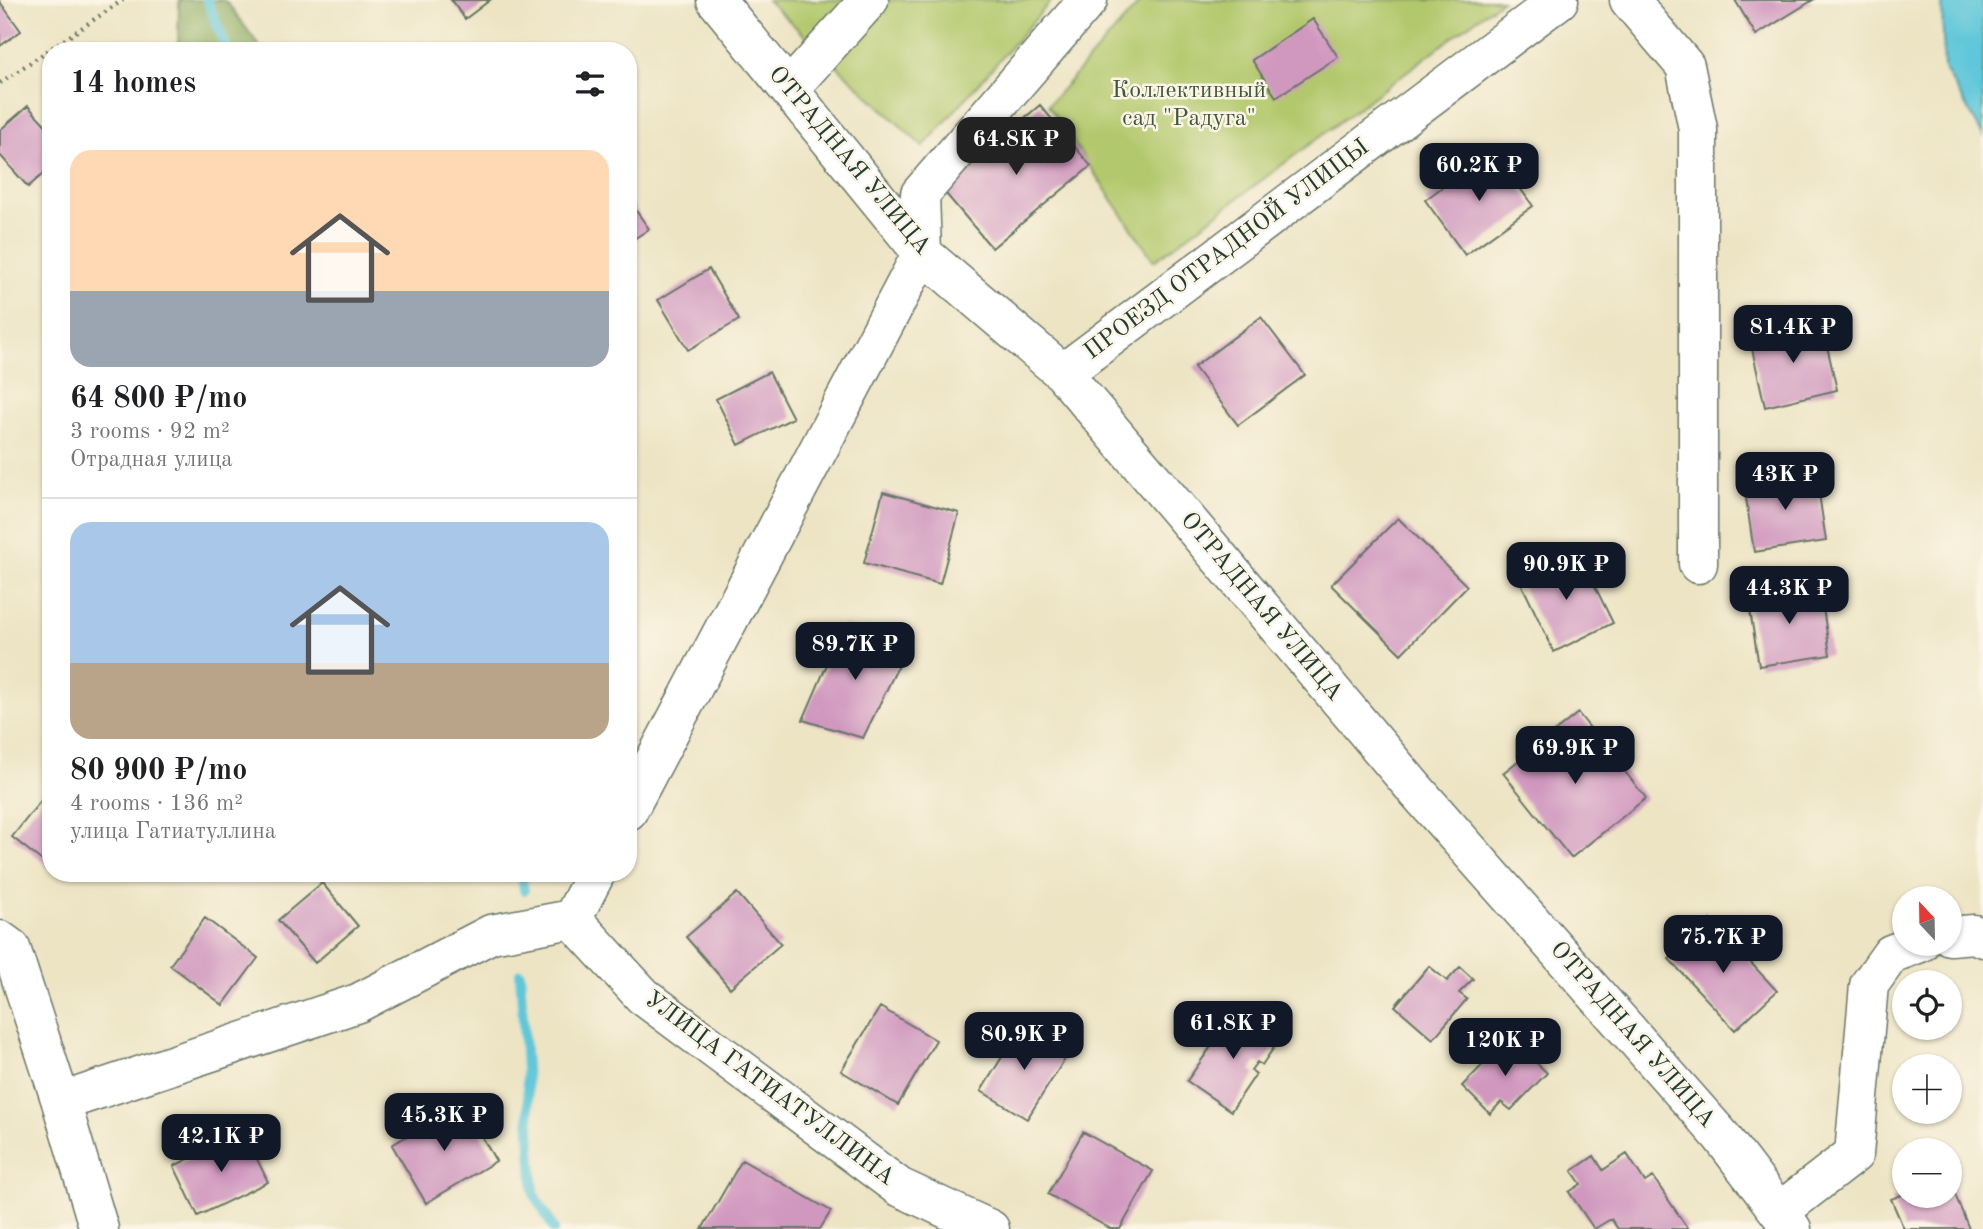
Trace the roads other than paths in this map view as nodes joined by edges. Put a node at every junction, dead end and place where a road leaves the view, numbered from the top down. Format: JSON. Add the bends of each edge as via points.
{"nodes":[{"id":1,"x":716,"y":0,"type":"edge"},
{"id":2,"x":869,"y":0,"type":"edge"},
{"id":3,"x":1088,"y":0,"type":"edge"},
{"id":4,"x":1559,"y":0,"type":"edge"},
{"id":5,"x":1629,"y":0,"type":"edge"},
{"id":6,"x":789,"y":89,"type":"junction"},
{"id":7,"x":922,"y":253,"type":"junction"},
{"id":8,"x":1063,"y":373,"type":"junction"},
{"id":9,"x":1698,"y":564,"type":"dead end"},
{"id":10,"x":637,"y":794,"type":"edge"},
{"id":11,"x":591,"y":882,"type":"edge"},
{"id":12,"x":572,"y":919,"type":"junction"},
{"id":13,"x":1962,"y":935,"type":"edge"},
{"id":14,"x":1983,"y":938,"type":"edge"},
{"id":15,"x":0,"y":940,"type":"edge"},
{"id":16,"x":1892,"y":954,"type":"edge"},
{"id":17,"x":61,"y":1102,"type":"junction"},
{"id":18,"x":1786,"y":1220,"type":"edge"},
{"id":19,"x":99,"y":1229,"type":"edge"},
{"id":20,"x":989,"y":1229,"type":"edge"}],
"edges":[{"from":1,"to":6,"type":"street","name":"ОТРАДНАЯ УЛИЦА"},
{"from":2,"to":6,"type":"street"},
{"from":3,"to":7,"type":"street","via":[[920,194]]},
{"from":4,"to":8,"type":"street","name":"ПРОЕЗД ОТРАДНОЙ УЛИЦЫ"},
{"from":5,"to":9,"type":"street","via":[[1685,66],[1698,129]]},
{"from":6,"to":7,"type":"street","name":"ОТРАДНАЯ УЛИЦА"},
{"from":7,"to":8,"type":"street","name":"ОТРАДНАЯ УЛИЦА"},
{"from":7,"to":10,"type":"street"},
{"from":8,"to":18,"type":"street","name":"ОТРАДНАЯ УЛИЦА","via":[[1414,788],[1721,1136]]},
{"from":11,"to":12,"type":"street"},
{"from":12,"to":17,"type":"street","via":[[491,934],[358,1003]]},
{"from":12,"to":20,"type":"street","name":"УЛИЦА ГАТИАТУЛЛИНА","via":[[643,996],[887,1178]]},
{"from":13,"to":14,"type":"street"},
{"from":15,"to":17,"type":"street","via":[[11,948]]},
{"from":16,"to":18,"type":"street","via":[[1869,985],[1854,1154]]},
{"from":17,"to":19,"type":"street"}]}
